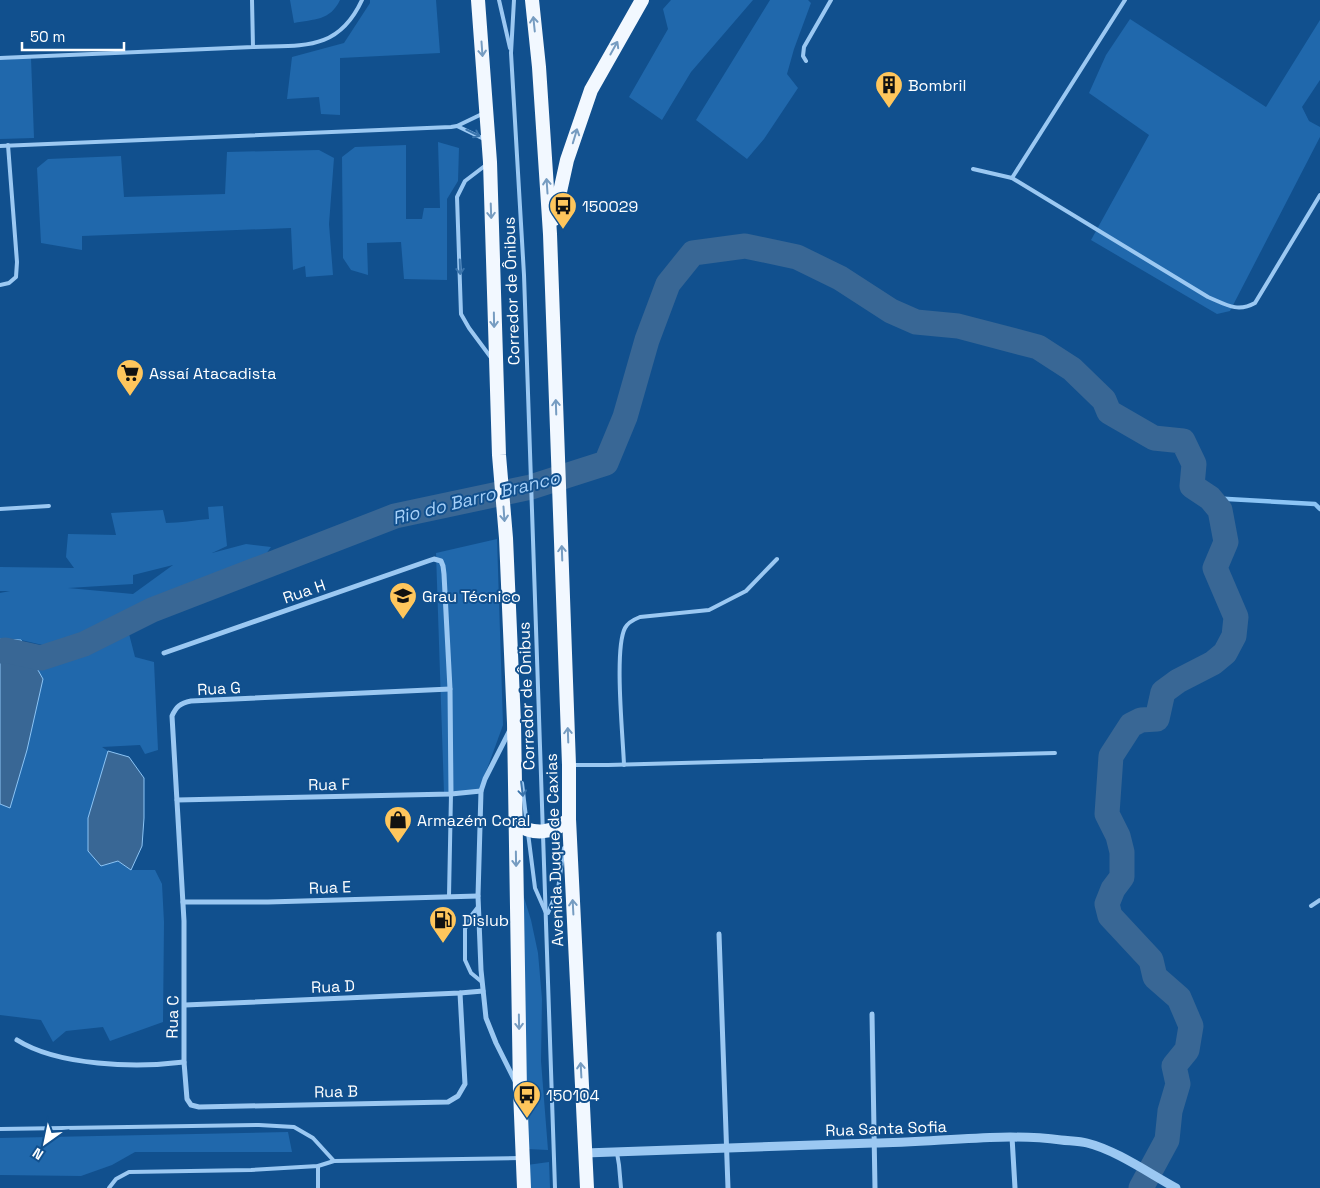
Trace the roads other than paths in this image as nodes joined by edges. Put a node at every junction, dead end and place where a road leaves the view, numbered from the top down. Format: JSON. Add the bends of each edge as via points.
{"nodes":[{"id":1,"x":252,"y":0,"type":"edge"},
{"id":2,"x":362,"y":0,"type":"edge"},
{"id":3,"x":478,"y":0,"type":"edge"},
{"id":4,"x":499,"y":0,"type":"edge"},
{"id":5,"x":514,"y":0,"type":"edge"},
{"id":6,"x":532,"y":0,"type":"edge"},
{"id":7,"x":642,"y":0,"type":"edge"},
{"id":8,"x":831,"y":0,"type":"edge"},
{"id":9,"x":1125,"y":0,"type":"edge"},
{"id":10,"x":253,"y":46,"type":"junction"},
{"id":11,"x":511,"y":53,"type":"junction"},
{"id":12,"x":0,"y":58,"type":"edge"},
{"id":13,"x":806,"y":61,"type":"dead end"},
{"id":14,"x":487,"y":112,"type":"junction"},
{"id":15,"x":457,"y":126,"type":"junction"},
{"id":16,"x":488,"y":141,"type":"junction"},
{"id":17,"x":8,"y":145,"type":"junction"},
{"id":18,"x":0,"y":146,"type":"edge"},
{"id":19,"x":490,"y":162,"type":"junction"},
{"id":20,"x":973,"y":169,"type":"dead end"},
{"id":21,"x":1012,"y":178,"type":"junction"},
{"id":22,"x":1320,"y":195,"type":"edge"},
{"id":23,"x":550,"y":234,"type":"junction"},
{"id":24,"x":0,"y":285,"type":"edge"},
{"id":25,"x":495,"y":364,"type":"junction"},
{"id":26,"x":49,"y":506,"type":"dead end"},
{"id":27,"x":0,"y":509,"type":"edge"},
{"id":28,"x":776,"y":559,"type":"dead end"},
{"id":29,"x":164,"y":653,"type":"dead end"},
{"id":30,"x":450,"y":689,"type":"junction"},
{"id":31,"x":514,"y":723,"type":"junction"},
{"id":32,"x":1055,"y":753,"type":"dead end"},
{"id":33,"x":624,"y":764,"type":"junction"},
{"id":34,"x":569,"y":765,"type":"junction"},
{"id":35,"x":520,"y":771,"type":"dead end"},
{"id":36,"x":521,"y":781,"type":"dead end"},
{"id":37,"x":481,"y":791,"type":"junction"},
{"id":38,"x":451,"y":794,"type":"junction"},
{"id":39,"x":177,"y":800,"type":"junction"},
{"id":40,"x":569,"y":819,"type":"junction"},
{"id":41,"x":515,"y":822,"type":"junction"},
{"id":42,"x":528,"y":829,"type":"junction"},
{"id":43,"x":544,"y":831,"type":"junction"},
{"id":44,"x":449,"y":896,"type":"junction"},
{"id":45,"x":478,"y":896,"type":"junction"},
{"id":46,"x":1320,"y":900,"type":"edge"},
{"id":47,"x":183,"y":902,"type":"junction"},
{"id":48,"x":1311,"y":906,"type":"dead end"},
{"id":49,"x":478,"y":907,"type":"junction"},
{"id":50,"x":547,"y":915,"type":"junction"},
{"id":51,"x":184,"y":920,"type":"joint"},
{"id":52,"x":719,"y":934,"type":"dead end"},
{"id":53,"x":482,"y":982,"type":"junction"},
{"id":54,"x":483,"y":991,"type":"junction"},
{"id":55,"x":460,"y":993,"type":"junction"},
{"id":56,"x":184,"y":1005,"type":"junction"},
{"id":57,"x":872,"y":1014,"type":"dead end"},
{"id":58,"x":17,"y":1040,"type":"dead end"},
{"id":59,"x":184,"y":1062,"type":"junction"},
{"id":60,"x":520,"y":1091,"type":"junction"},
{"id":61,"x":199,"y":1107,"type":"joint"},
{"id":62,"x":0,"y":1129,"type":"edge"},
{"id":63,"x":1012,"y":1137,"type":"junction"},
{"id":64,"x":873,"y":1143,"type":"junction"},
{"id":65,"x":727,"y":1149,"type":"junction"},
{"id":66,"x":616,"y":1152,"type":"junction"},
{"id":67,"x":585,"y":1153,"type":"junction"},
{"id":68,"x":523,"y":1158,"type":"junction"},
{"id":69,"x":334,"y":1162,"type":"junction"},
{"id":70,"x":318,"y":1166,"type":"junction"},
{"id":71,"x":109,"y":1188,"type":"edge"},
{"id":72,"x":318,"y":1188,"type":"edge"},
{"id":73,"x":524,"y":1188,"type":"edge"},
{"id":74,"x":555,"y":1188,"type":"edge"},
{"id":75,"x":587,"y":1188,"type":"edge"},
{"id":76,"x":621,"y":1188,"type":"edge"},
{"id":77,"x":728,"y":1188,"type":"edge"},
{"id":78,"x":875,"y":1188,"type":"edge"},
{"id":79,"x":1015,"y":1188,"type":"edge"},
{"id":80,"x":1176,"y":1188,"type":"edge"}],
"edges":[{"from":1,"to":10,"type":"lane"},
{"from":2,"to":10,"type":"lane","via":[[349,22],[326,40],[302,45]]},
{"from":3,"to":14,"type":"highway","one_way":true},
{"from":4,"to":11,"type":"lane","name":"Corredor de Ônibus"},
{"from":5,"to":11,"type":"lane","name":"Corredor de Ônibus"},
{"from":23,"to":6,"type":"highway","one_way":true},
{"from":23,"to":7,"type":"highway","one_way":true,"via":[[567,160],[591,90]]},
{"from":8,"to":13,"type":"lane","via":[[804,47]]},
{"from":9,"to":21,"type":"lane"},
{"from":10,"to":12,"type":"lane"},
{"from":11,"to":43,"type":"lane","name":"Corredor de Ônibus","via":[[524,275]]},
{"from":14,"to":15,"type":"lane"},
{"from":14,"to":16,"type":"highway"},
{"from":15,"to":16,"type":"lane","one_way":true},
{"from":15,"to":17,"type":"lane"},
{"from":16,"to":19,"type":"highway"},
{"from":17,"to":18,"type":"lane"},
{"from":17,"to":24,"type":"lane","via":[[16,277],[10,283]]},
{"from":19,"to":25,"type":"highway","one_way":true},
{"from":19,"to":25,"type":"lane","one_way":true,"via":[[465,181],[458,206],[461,314]]},
{"from":20,"to":21,"type":"lane"},
{"from":21,"to":22,"type":"lane","via":[[1208,296],[1236,308],[1246,308],[1255,303]]},
{"from":34,"to":23,"type":"highway","name":"Avenida Duque de Caxias","one_way":true},
{"from":25,"to":31,"type":"highway","one_way":true},
{"from":26,"to":27,"type":"lane"},
{"from":28,"to":33,"type":"lane","via":[[746,591],[709,610],[640,616],[625,628],[619,655]]},
{"from":29,"to":30,"type":"street","name":"Rua H","via":[[434,559],[440,561],[444,574]]},
{"from":30,"to":38,"type":"street"},
{"from":30,"to":39,"type":"street","name":"Rua G","via":[[184,702],[172,716]]},
{"from":31,"to":35,"type":"lane"},
{"from":31,"to":37,"type":"street"},
{"from":31,"to":41,"type":"highway"},
{"from":32,"to":33,"type":"lane"},
{"from":33,"to":34,"type":"lane"},
{"from":34,"to":40,"type":"highway","name":"Avenida Duque de Caxias"},
{"from":36,"to":42,"type":"lane","one_way":true},
{"from":37,"to":38,"type":"street","name":"Rua F"},
{"from":37,"to":45,"type":"street"},
{"from":38,"to":39,"type":"street","name":"Rua F"},
{"from":38,"to":44,"type":"lane"},
{"from":39,"to":47,"type":"street","name":"Rua G"},
{"from":40,"to":43,"type":"highway","via":[[556,829]]},
{"from":40,"to":50,"type":"lane","via":[[558,888]]},
{"from":67,"to":40,"type":"highway","name":"Avenida Duque de Caxias","one_way":true},
{"from":41,"to":42,"type":"highway"},
{"from":41,"to":60,"type":"highway","one_way":true},
{"from":42,"to":43,"type":"highway"},
{"from":42,"to":50,"type":"lane","via":[[535,888]]},
{"from":43,"to":50,"type":"lane","name":"Corredor de Ônibus"},
{"from":44,"to":45,"type":"street","name":"Rua E"},
{"from":44,"to":47,"type":"street","name":"Rua E"},
{"from":45,"to":49,"type":"street"},
{"from":46,"to":48,"type":"lane"},
{"from":47,"to":51,"type":"street","name":"Rua G"},
{"from":49,"to":53,"type":"street"},
{"from":49,"to":53,"type":"lane","via":[[465,930],[465,960],[470,973]]},
{"from":50,"to":74,"type":"lane","name":"Corredor de Ônibus"},
{"from":51,"to":56,"type":"street","name":"Rua C"},
{"from":52,"to":65,"type":"street"},
{"from":53,"to":54,"type":"street"},
{"from":54,"to":55,"type":"street","name":"Rua D"},
{"from":54,"to":60,"type":"street","via":[[486,1018]]},
{"from":55,"to":56,"type":"street","name":"Rua D"},
{"from":55,"to":61,"type":"street","name":"Rua B","via":[[465,1084],[458,1096],[448,1102]]},
{"from":56,"to":59,"type":"street","name":"Rua C"},
{"from":57,"to":64,"type":"street"},
{"from":58,"to":59,"type":"street","via":[[52,1055],[75,1059],[128,1065]]},
{"from":59,"to":61,"type":"street","name":"Rua C","via":[[187,1099]]},
{"from":60,"to":68,"type":"highway"},
{"from":62,"to":69,"type":"lane","via":[[294,1127],[313,1138]]},
{"from":63,"to":64,"type":"street","name":"Rua Santa Sofia"},
{"from":63,"to":79,"type":"street"},
{"from":63,"to":80,"type":"street","name":"Rua Santa Sofia","via":[[1088,1143],[1117,1155]]},
{"from":64,"to":65,"type":"street","name":"Rua Santa Sofia"},
{"from":64,"to":78,"type":"street"},
{"from":65,"to":66,"type":"street","name":"Rua Santa Sofia"},
{"from":65,"to":77,"type":"street"},
{"from":66,"to":67,"type":"street","name":"Rua Santa Sofia"},
{"from":66,"to":76,"type":"lane"},
{"from":67,"to":75,"type":"highway","name":"Avenida Duque de Caxias"},
{"from":68,"to":69,"type":"lane"},
{"from":68,"to":73,"type":"highway"},
{"from":69,"to":70,"type":"lane"},
{"from":70,"to":71,"type":"lane","via":[[129,1172],[116,1179]]},
{"from":70,"to":72,"type":"lane"}]}
